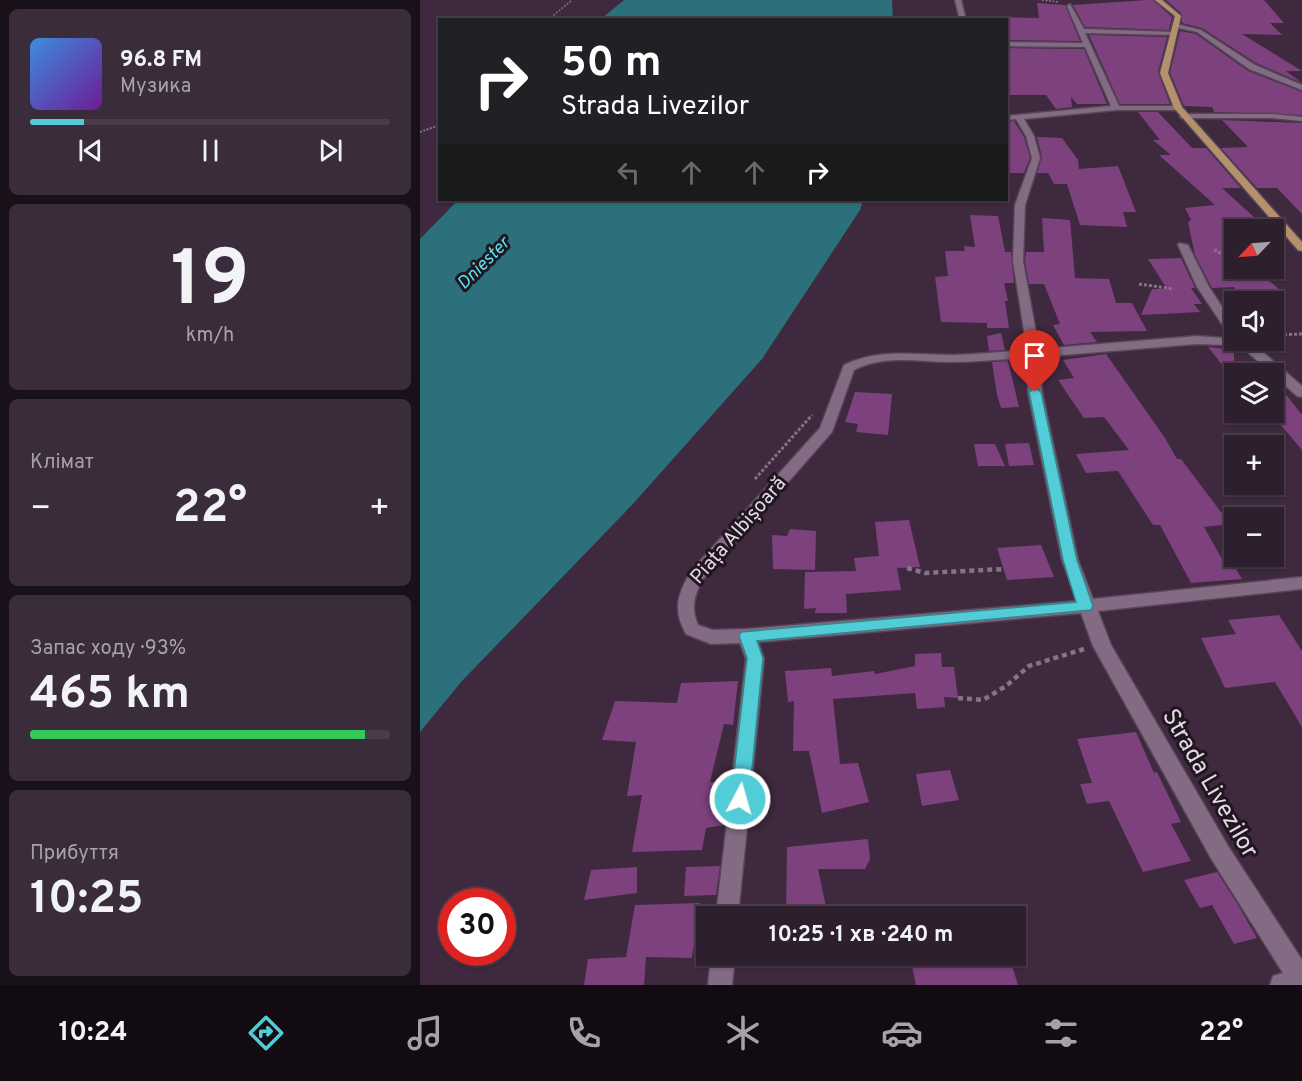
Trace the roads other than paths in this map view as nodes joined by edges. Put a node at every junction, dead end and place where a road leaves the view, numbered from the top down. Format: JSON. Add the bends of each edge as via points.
{"nodes":[{"id":1,"x":958,"y":0,"type":"edge"},
{"id":2,"x":1158,"y":0,"type":"edge"},
{"id":3,"x":1070,"y":6,"type":"dead end"},
{"id":4,"x":962,"y":18,"type":"edge"},
{"id":5,"x":1175,"y":30,"type":"junction"},
{"id":6,"x":1082,"y":31,"type":"junction"},
{"id":7,"x":1008,"y":44,"type":"edge"},
{"id":8,"x":1088,"y":45,"type":"junction"},
{"id":9,"x":1302,"y":88,"type":"edge"},
{"id":10,"x":1116,"y":108,"type":"junction"},
{"id":11,"x":1178,"y":108,"type":"junction"},
{"id":12,"x":1184,"y":116,"type":"junction"},
{"id":13,"x":1013,"y":118,"type":"edge"},
{"id":14,"x":1302,"y":119,"type":"edge"},
{"id":15,"x":1183,"y":245,"type":"dead end"},
{"id":16,"x":1302,"y":248,"type":"edge"},
{"id":17,"x":1224,"y":318,"type":"edge"},
{"id":18,"x":1224,"y":341,"type":"edge"},
{"id":19,"x":1253,"y":351,"type":"edge"},
{"id":20,"x":1033,"y":352,"type":"junction"},
{"id":21,"x":1302,"y":393,"type":"edge"},
{"id":22,"x":1302,"y":583,"type":"edge"},
{"id":23,"x":1086,"y":606,"type":"junction"},
{"id":24,"x":747,"y":636,"type":"junction"},
{"id":25,"x":728,"y":906,"type":"edge"},
{"id":26,"x":722,"y":966,"type":"edge"},
{"id":27,"x":1302,"y":980,"type":"edge"},
{"id":28,"x":720,"y":985,"type":"edge"},
{"id":29,"x":1282,"y":985,"type":"edge"}],
"edges":[{"from":1,"to":4,"type":"street"},
{"from":2,"to":5,"type":"main road","via":[[1177,13]]},
{"from":3,"to":6,"type":"street"},
{"from":5,"to":6,"type":"street"},
{"from":5,"to":9,"type":"street","via":[[1200,32],[1252,67]]},
{"from":5,"to":11,"type":"main road","via":[[1164,73]]},
{"from":6,"to":8,"type":"street"},
{"from":7,"to":8,"type":"street"},
{"from":8,"to":10,"type":"street"},
{"from":10,"to":11,"type":"street"},
{"from":10,"to":13,"type":"street"},
{"from":11,"to":12,"type":"main road"},
{"from":12,"to":14,"type":"street"},
{"from":12,"to":16,"type":"main road"},
{"from":13,"to":20,"type":"street","name":"Strada Livezilor","via":[[1030,136],[1036,158],[1020,205],[1018,261]]},
{"from":15,"to":17,"type":"street","via":[[1203,287]]},
{"from":18,"to":20,"type":"street"},
{"from":19,"to":21,"type":"street"},
{"from":20,"to":23,"type":"street","name":"Strada Livezilor","via":[[1035,392],[1070,560]]},
{"from":20,"to":24,"type":"street","name":"Piața Albișoară","via":[[962,358],[876,358],[856,363],[843,375],[827,429],[697,575],[685,596],[685,616],[692,630],[711,637]]},
{"from":22,"to":23,"type":"street"},
{"from":23,"to":24,"type":"street"},
{"from":23,"to":27,"type":"street","name":"Strada Livezilor","via":[[1102,646],[1220,853]]},
{"from":24,"to":25,"type":"street","via":[[755,658]]},
{"from":26,"to":28,"type":"street"},
{"from":27,"to":29,"type":"street"}]}
